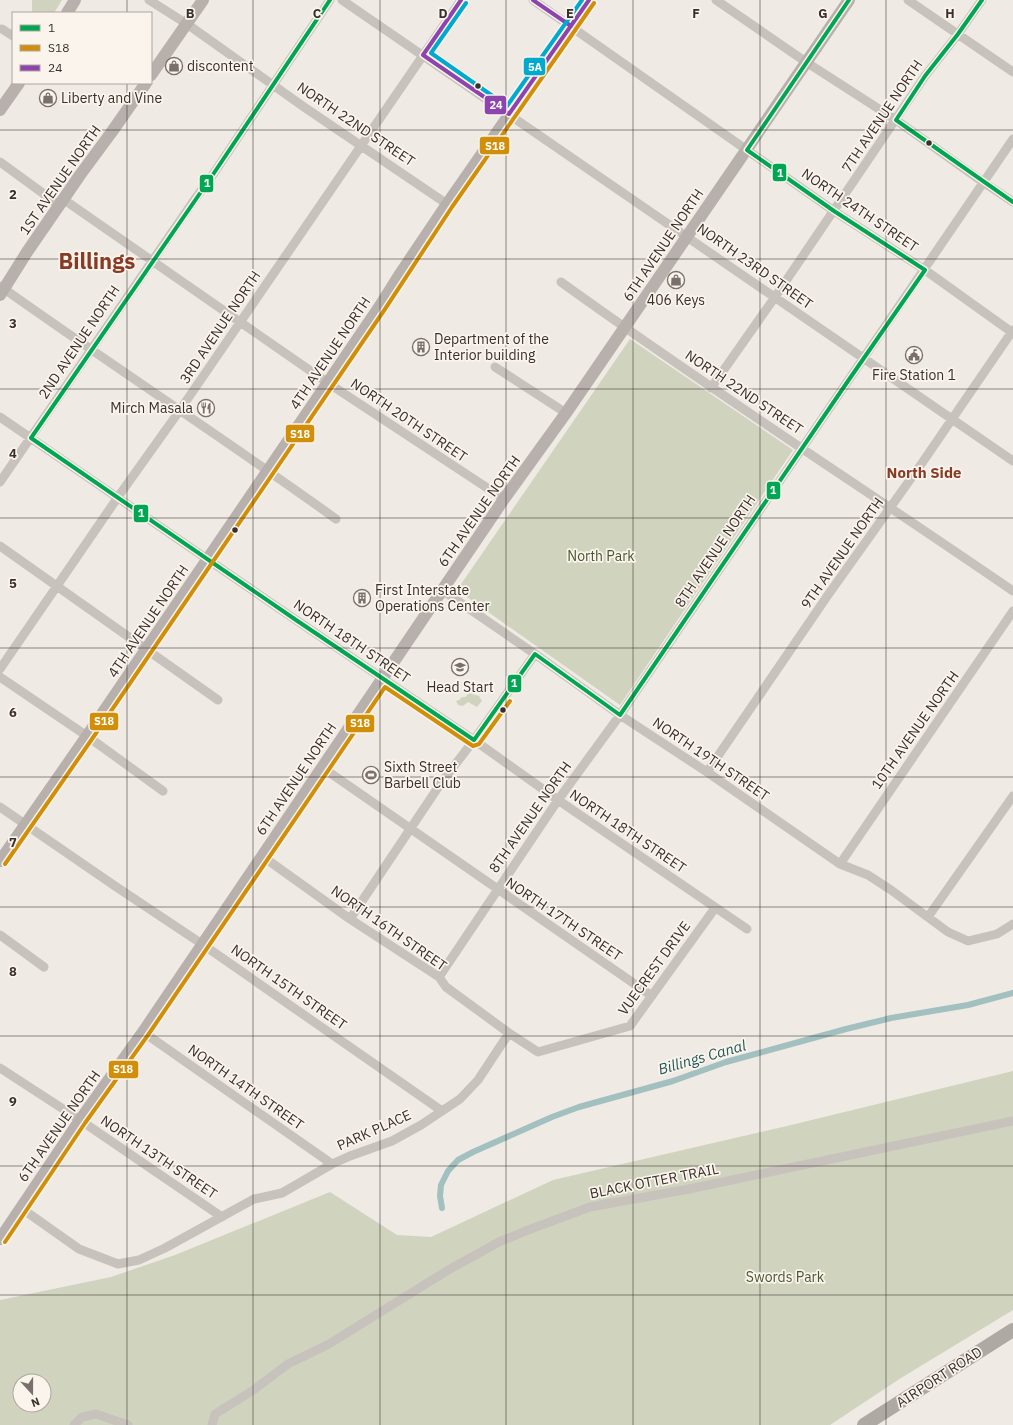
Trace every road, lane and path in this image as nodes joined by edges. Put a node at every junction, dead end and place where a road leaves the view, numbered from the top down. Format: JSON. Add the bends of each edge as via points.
{"nodes":[{"id":1,"x":75,"y":0,"type":"edge"},
{"id":2,"x":149,"y":0,"type":"edge"},
{"id":3,"x":203,"y":0,"type":"edge"},
{"id":4,"x":330,"y":0,"type":"edge"},
{"id":5,"x":342,"y":0,"type":"edge"},
{"id":6,"x":461,"y":0,"type":"edge"},
{"id":7,"x":533,"y":0,"type":"edge"},
{"id":8,"x":589,"y":0,"type":"edge"},
{"id":9,"x":716,"y":0,"type":"edge"},
{"id":10,"x":849,"y":0,"type":"edge"},
{"id":11,"x":908,"y":0,"type":"edge"},
{"id":12,"x":982,"y":0,"type":"edge"},
{"id":13,"x":67,"y":12,"type":"edge"},
{"id":14,"x":187,"y":24,"type":"junction"},
{"id":15,"x":571,"y":26,"type":"junction"},
{"id":16,"x":2,"y":29,"type":"dead end"},
{"id":17,"x":958,"y":34,"type":"junction"},
{"id":18,"x":12,"y":35,"type":"edge"},
{"id":19,"x":423,"y":55,"type":"junction"},
{"id":20,"x":806,"y":62,"type":"junction"},
{"id":21,"x":1013,"y":72,"type":"edge"},
{"id":22,"x":152,"y":74,"type":"edge"},
{"id":23,"x":18,"y":84,"type":"edge"},
{"id":24,"x":145,"y":84,"type":"edge"},
{"id":25,"x":273,"y":84,"type":"junction"},
{"id":26,"x":0,"y":110,"type":"edge"},
{"id":27,"x":509,"y":114,"type":"junction"},
{"id":28,"x":896,"y":120,"type":"junction"},
{"id":29,"x":1013,"y":139,"type":"edge"},
{"id":30,"x":362,"y":146,"type":"junction"},
{"id":31,"x":748,"y":150,"type":"junction"},
{"id":32,"x":0,"y":162,"type":"edge"},
{"id":33,"x":983,"y":182,"type":"junction"},
{"id":34,"x":61,"y":202,"type":"junction"},
{"id":35,"x":1013,"y":202,"type":"edge"},
{"id":36,"x":447,"y":204,"type":"junction"},
{"id":37,"x":834,"y":211,"type":"junction"},
{"id":38,"x":687,"y":236,"type":"junction"},
{"id":39,"x":152,"y":261,"type":"junction"},
{"id":40,"x":925,"y":270,"type":"junction"},
{"id":41,"x":561,"y":282,"type":"dead end"},
{"id":42,"x":1,"y":290,"type":"edge"},
{"id":43,"x":775,"y":298,"type":"junction"},
{"id":44,"x":240,"y":322,"type":"junction"},
{"id":45,"x":625,"y":328,"type":"junction"},
{"id":46,"x":1012,"y":332,"type":"edge"},
{"id":47,"x":91,"y":350,"type":"junction"},
{"id":48,"x":863,"y":358,"type":"junction"},
{"id":49,"x":495,"y":367,"type":"dead end"},
{"id":50,"x":328,"y":383,"type":"junction"},
{"id":51,"x":711,"y":388,"type":"junction"},
{"id":52,"x":180,"y":410,"type":"junction"},
{"id":53,"x":566,"y":413,"type":"junction"},
{"id":54,"x":0,"y":417,"type":"edge"},
{"id":55,"x":952,"y":419,"type":"junction"},
{"id":56,"x":31,"y":438,"type":"junction"},
{"id":57,"x":802,"y":447,"type":"junction"},
{"id":58,"x":1013,"y":461,"type":"edge"},
{"id":59,"x":268,"y":470,"type":"junction"},
{"id":60,"x":0,"y":482,"type":"edge"},
{"id":61,"x":118,"y":497,"type":"junction"},
{"id":62,"x":504,"y":499,"type":"junction"},
{"id":63,"x":891,"y":508,"type":"junction"},
{"id":64,"x":336,"y":519,"type":"dead end"},
{"id":65,"x":0,"y":546,"type":"edge"},
{"id":66,"x":208,"y":560,"type":"junction"},
{"id":67,"x":57,"y":586,"type":"junction"},
{"id":68,"x":442,"y":590,"type":"junction"},
{"id":69,"x":1013,"y":591,"type":"edge"},
{"id":70,"x":1013,"y":611,"type":"edge"},
{"id":71,"x":146,"y":648,"type":"junction"},
{"id":72,"x":535,"y":654,"type":"junction"},
{"id":73,"x":0,"y":669,"type":"edge"},
{"id":74,"x":0,"y":677,"type":"edge"},
{"id":75,"x":383,"y":679,"type":"junction"},
{"id":76,"x":218,"y":700,"type":"dead end"},
{"id":77,"x":620,"y":715,"type":"junction"},
{"id":78,"x":87,"y":736,"type":"junction"},
{"id":79,"x":474,"y":740,"type":"junction"},
{"id":80,"x":323,"y":768,"type":"junction"},
{"id":81,"x":707,"y":772,"type":"junction"},
{"id":82,"x":163,"y":791,"type":"dead end"},
{"id":83,"x":1013,"y":796,"type":"edge"},
{"id":84,"x":558,"y":800,"type":"junction"},
{"id":85,"x":0,"y":807,"type":"edge"},
{"id":86,"x":25,"y":824,"type":"junction"},
{"id":87,"x":409,"y":829,"type":"junction"},
{"id":88,"x":262,"y":856,"type":"junction"},
{"id":89,"x":0,"y":861,"type":"edge"},
{"id":90,"x":840,"y":864,"type":"junction"},
{"id":91,"x":497,"y":890,"type":"junction"},
{"id":92,"x":715,"y":908,"type":"junction"},
{"id":93,"x":928,"y":917,"type":"junction"},
{"id":94,"x":350,"y":919,"type":"junction"},
{"id":95,"x":1013,"y":924,"type":"edge"},
{"id":96,"x":747,"y":929,"type":"dead end"},
{"id":97,"x":0,"y":935,"type":"edge"},
{"id":98,"x":202,"y":944,"type":"junction"},
{"id":99,"x":44,"y":966,"type":"dead end"},
{"id":100,"x":439,"y":977,"type":"junction"},
{"id":101,"x":652,"y":996,"type":"junction"},
{"id":102,"x":143,"y":1032,"type":"junction"},
{"id":103,"x":509,"y":1033,"type":"junction"},
{"id":104,"x":538,"y":1052,"type":"joint"},
{"id":105,"x":0,"y":1068,"type":"edge"},
{"id":106,"x":442,"y":1111,"type":"junction"},
{"id":107,"x":80,"y":1120,"type":"junction"},
{"id":108,"x":1013,"y":1122,"type":"edge"},
{"id":109,"x":332,"y":1164,"type":"junction"},
{"id":110,"x":21,"y":1208,"type":"junction"},
{"id":111,"x":222,"y":1217,"type":"junction"},
{"id":112,"x":0,"y":1239,"type":"edge"},
{"id":113,"x":1013,"y":1330,"type":"edge"},
{"id":114,"x":74,"y":1425,"type":"edge"},
{"id":115,"x":128,"y":1425,"type":"edge"},
{"id":116,"x":212,"y":1425,"type":"edge"},
{"id":117,"x":864,"y":1425,"type":"edge"}],
"edges":[{"from":1,"to":13,"type":"main road"},
{"from":2,"to":14,"type":"street","name":"NORTH 22ND STREET"},
{"from":3,"to":14,"type":"main road"},
{"from":4,"to":25,"type":"street","name":"2ND AVENUE NORTH"},
{"from":5,"to":19,"type":"street","name":"NORTH 23RD STREET"},
{"from":6,"to":19,"type":"street","name":"3RD AVENUE NORTH"},
{"from":7,"to":15,"type":"street","name":"NORTH 24TH STREET"},
{"from":8,"to":15,"type":"main road","name":"4TH AVENUE NORTH"},
{"from":9,"to":20,"type":"street"},
{"from":10,"to":20,"type":"main road","name":"6TH AVENUE NORTH"},
{"from":11,"to":17,"type":"street"},
{"from":12,"to":17,"type":"street","name":"7TH AVENUE NORTH"},
{"from":14,"to":22,"type":"main road"},
{"from":14,"to":25,"type":"street","name":"NORTH 22ND STREET"},
{"from":15,"to":27,"type":"main road","name":"4TH AVENUE NORTH"},
{"from":15,"to":31,"type":"street","name":"NORTH 24TH STREET"},
{"from":16,"to":18,"type":"street"},
{"from":17,"to":21,"type":"street"},
{"from":17,"to":28,"type":"street","name":"7TH AVENUE NORTH","via":[[925,76]]},
{"from":19,"to":27,"type":"street","name":"NORTH 23RD STREET"},
{"from":19,"to":30,"type":"street","name":"3RD AVENUE NORTH"},
{"from":20,"to":28,"type":"street"},
{"from":20,"to":31,"type":"main road","name":"6TH AVENUE NORTH"},
{"from":23,"to":26,"type":"main road"},
{"from":24,"to":34,"type":"main road","name":"1ST AVENUE NORTH"},
{"from":25,"to":30,"type":"street","name":"NORTH 22ND STREET"},
{"from":25,"to":39,"type":"street","name":"2ND AVENUE NORTH"},
{"from":27,"to":36,"type":"main road","name":"4TH AVENUE NORTH"},
{"from":27,"to":38,"type":"street","name":"NORTH 23RD STREET"},
{"from":28,"to":33,"type":"street"},
{"from":28,"to":37,"type":"street","name":"7TH AVENUE NORTH"},
{"from":29,"to":33,"type":"street","name":"8TH AVENUE NORTH"},
{"from":30,"to":36,"type":"street","name":"NORTH 22ND STREET"},
{"from":30,"to":44,"type":"street","name":"3RD AVENUE NORTH"},
{"from":31,"to":37,"type":"street","name":"NORTH 24TH STREET"},
{"from":31,"to":38,"type":"main road","name":"6TH AVENUE NORTH"},
{"from":32,"to":34,"type":"street","name":"NORTH 20TH STREET"},
{"from":33,"to":35,"type":"street"},
{"from":33,"to":40,"type":"street","name":"8TH AVENUE NORTH"},
{"from":34,"to":39,"type":"street","name":"NORTH 20TH STREET"},
{"from":34,"to":42,"type":"main road","name":"1ST AVENUE NORTH"},
{"from":36,"to":50,"type":"main road","name":"4TH AVENUE NORTH"},
{"from":37,"to":40,"type":"street","name":"NORTH 24TH STREET"},
{"from":37,"to":43,"type":"street","name":"7TH AVENUE NORTH"},
{"from":38,"to":43,"type":"street","name":"NORTH 23RD STREET"},
{"from":38,"to":45,"type":"main road","name":"6TH AVENUE NORTH"},
{"from":39,"to":44,"type":"street","name":"NORTH 20TH STREET"},
{"from":39,"to":47,"type":"street","name":"2ND AVENUE NORTH"},
{"from":40,"to":46,"type":"street","name":"NORTH 24TH STREET"},
{"from":40,"to":48,"type":"street","name":"8TH AVENUE NORTH"},
{"from":41,"to":45,"type":"street","name":"NORTH 22ND STREET"},
{"from":42,"to":47,"type":"street"},
{"from":43,"to":48,"type":"street","name":"NORTH 23RD STREET"},
{"from":43,"to":51,"type":"street","name":"7TH AVENUE NORTH"},
{"from":44,"to":50,"type":"street","name":"NORTH 20TH STREET"},
{"from":44,"to":52,"type":"street","name":"3RD AVENUE NORTH"},
{"from":45,"to":51,"type":"street","name":"NORTH 22ND STREET"},
{"from":45,"to":53,"type":"main road","name":"6TH AVENUE NORTH"},
{"from":46,"to":55,"type":"street","name":"9TH AVENUE NORTH"},
{"from":47,"to":52,"type":"street"},
{"from":47,"to":56,"type":"street","name":"2ND AVENUE NORTH"},
{"from":48,"to":55,"type":"street","name":"NORTH 23RD STREET"},
{"from":48,"to":57,"type":"street","name":"8TH AVENUE NORTH"},
{"from":49,"to":53,"type":"street"},
{"from":50,"to":59,"type":"main road","name":"4TH AVENUE NORTH"},
{"from":50,"to":62,"type":"street","name":"NORTH 20TH STREET"},
{"from":51,"to":57,"type":"street","name":"NORTH 22ND STREET"},
{"from":52,"to":59,"type":"street"},
{"from":52,"to":61,"type":"street","name":"3RD AVENUE NORTH"},
{"from":53,"to":62,"type":"main road","name":"6TH AVENUE NORTH"},
{"from":54,"to":56,"type":"street","name":"NORTH 18TH STREET"},
{"from":55,"to":58,"type":"street","name":"NORTH 23RD STREET"},
{"from":55,"to":63,"type":"street","name":"9TH AVENUE NORTH"},
{"from":56,"to":60,"type":"street","name":"2ND AVENUE NORTH"},
{"from":56,"to":61,"type":"street","name":"NORTH 18TH STREET"},
{"from":57,"to":63,"type":"street","name":"NORTH 22ND STREET"},
{"from":57,"to":77,"type":"street","name":"8TH AVENUE NORTH"},
{"from":59,"to":64,"type":"street"},
{"from":59,"to":66,"type":"main road","name":"4TH AVENUE NORTH"},
{"from":61,"to":66,"type":"street","name":"NORTH 18TH STREET"},
{"from":61,"to":67,"type":"street","name":"3RD AVENUE NORTH"},
{"from":62,"to":68,"type":"main road","name":"6TH AVENUE NORTH"},
{"from":63,"to":69,"type":"street","name":"NORTH 22ND STREET"},
{"from":63,"to":81,"type":"street","name":"9TH AVENUE NORTH"},
{"from":65,"to":67,"type":"street"},
{"from":66,"to":71,"type":"main road","name":"4TH AVENUE NORTH"},
{"from":66,"to":75,"type":"street","name":"NORTH 18TH STREET"},
{"from":67,"to":71,"type":"street"},
{"from":67,"to":73,"type":"street","name":"3RD AVENUE NORTH"},
{"from":68,"to":72,"type":"street","name":"NORTH 19TH STREET"},
{"from":68,"to":75,"type":"main road","name":"6TH AVENUE NORTH"},
{"from":70,"to":90,"type":"street","name":"10TH AVENUE NORTH"},
{"from":71,"to":76,"type":"street"},
{"from":71,"to":78,"type":"main road","name":"4TH AVENUE NORTH"},
{"from":72,"to":77,"type":"street","name":"NORTH 19TH STREET"},
{"from":72,"to":79,"type":"street"},
{"from":74,"to":78,"type":"street"},
{"from":75,"to":79,"type":"street","name":"NORTH 18TH STREET"},
{"from":75,"to":80,"type":"main road","name":"6TH AVENUE NORTH"},
{"from":77,"to":81,"type":"street","name":"NORTH 19TH STREET"},
{"from":77,"to":84,"type":"street","name":"8TH AVENUE NORTH"},
{"from":78,"to":82,"type":"street"},
{"from":78,"to":86,"type":"main road","name":"4TH AVENUE NORTH"},
{"from":79,"to":84,"type":"street","name":"NORTH 18TH STREET"},
{"from":79,"to":87,"type":"street"},
{"from":80,"to":87,"type":"street","name":"NORTH 17TH STREET"},
{"from":80,"to":88,"type":"main road","name":"6TH AVENUE NORTH"},
{"from":81,"to":90,"type":"street","name":"NORTH 19TH STREET"},
{"from":83,"to":93,"type":"street"},
{"from":84,"to":91,"type":"street","name":"8TH AVENUE NORTH"},
{"from":84,"to":92,"type":"street","name":"NORTH 18TH STREET"},
{"from":85,"to":86,"type":"street","name":"NORTH 15TH STREET"},
{"from":86,"to":89,"type":"main road","name":"4TH AVENUE NORTH"},
{"from":86,"to":98,"type":"street","name":"NORTH 15TH STREET"},
{"from":87,"to":91,"type":"street","name":"NORTH 17TH STREET"},
{"from":87,"to":94,"type":"street"},
{"from":88,"to":94,"type":"street","name":"NORTH 16TH STREET"},
{"from":88,"to":98,"type":"main road","name":"6TH AVENUE NORTH"},
{"from":90,"to":93,"type":"street","name":"NORTH 19TH STREET","via":[[868,875]]},
{"from":91,"to":100,"type":"street","name":"8TH AVENUE NORTH"},
{"from":91,"to":101,"type":"street","name":"NORTH 17TH STREET"},
{"from":92,"to":96,"type":"street","name":"NORTH 18TH STREET"},
{"from":92,"to":101,"type":"street","name":"VUECREST DRIVE"},
{"from":93,"to":95,"type":"street","name":"NORTH 19TH STREET","via":[[948,932],[968,942],[997,934]]},
{"from":94,"to":100,"type":"street","name":"NORTH 16TH STREET"},
{"from":97,"to":99,"type":"street"},
{"from":98,"to":102,"type":"main road","name":"6TH AVENUE NORTH"},
{"from":98,"to":106,"type":"street","name":"NORTH 15TH STREET"},
{"from":100,"to":103,"type":"street","name":"NORTH 16TH STREET","via":[[446,987]]},
{"from":101,"to":104,"type":"street","name":"VUECREST DRIVE","via":[[630,1026]]},
{"from":102,"to":107,"type":"main road","name":"6TH AVENUE NORTH"},
{"from":102,"to":109,"type":"street","name":"NORTH 14TH STREET"},
{"from":103,"to":104,"type":"street","name":"NORTH 16TH STREET"},
{"from":103,"to":106,"type":"street","name":"PARK PLACE","via":[[478,1080],[460,1100]]},
{"from":105,"to":107,"type":"street","name":"NORTH 13TH STREET"},
{"from":106,"to":109,"type":"street","name":"PARK PLACE","via":[[392,1141]]},
{"from":107,"to":110,"type":"main road","name":"6TH AVENUE NORTH"},
{"from":107,"to":111,"type":"street","name":"NORTH 13TH STREET"},
{"from":108,"to":116,"type":"street","name":"BLACK OTTER TRAIL","via":[[590,1207],[528,1230],[499,1242],[450,1269],[329,1344],[288,1364],[215,1414]]},
{"from":109,"to":111,"type":"street","name":"PARK PLACE","via":[[282,1193],[254,1199]]},
{"from":110,"to":111,"type":"street","name":"PARK PLACE","via":[[79,1249],[118,1264],[139,1260]]},
{"from":110,"to":112,"type":"main road","name":"6TH AVENUE NORTH"},
{"from":113,"to":117,"type":"highway","name":"AIRPORT ROAD"},
{"from":114,"to":115,"type":"street","via":[[82,1416],[96,1414]]}]}
